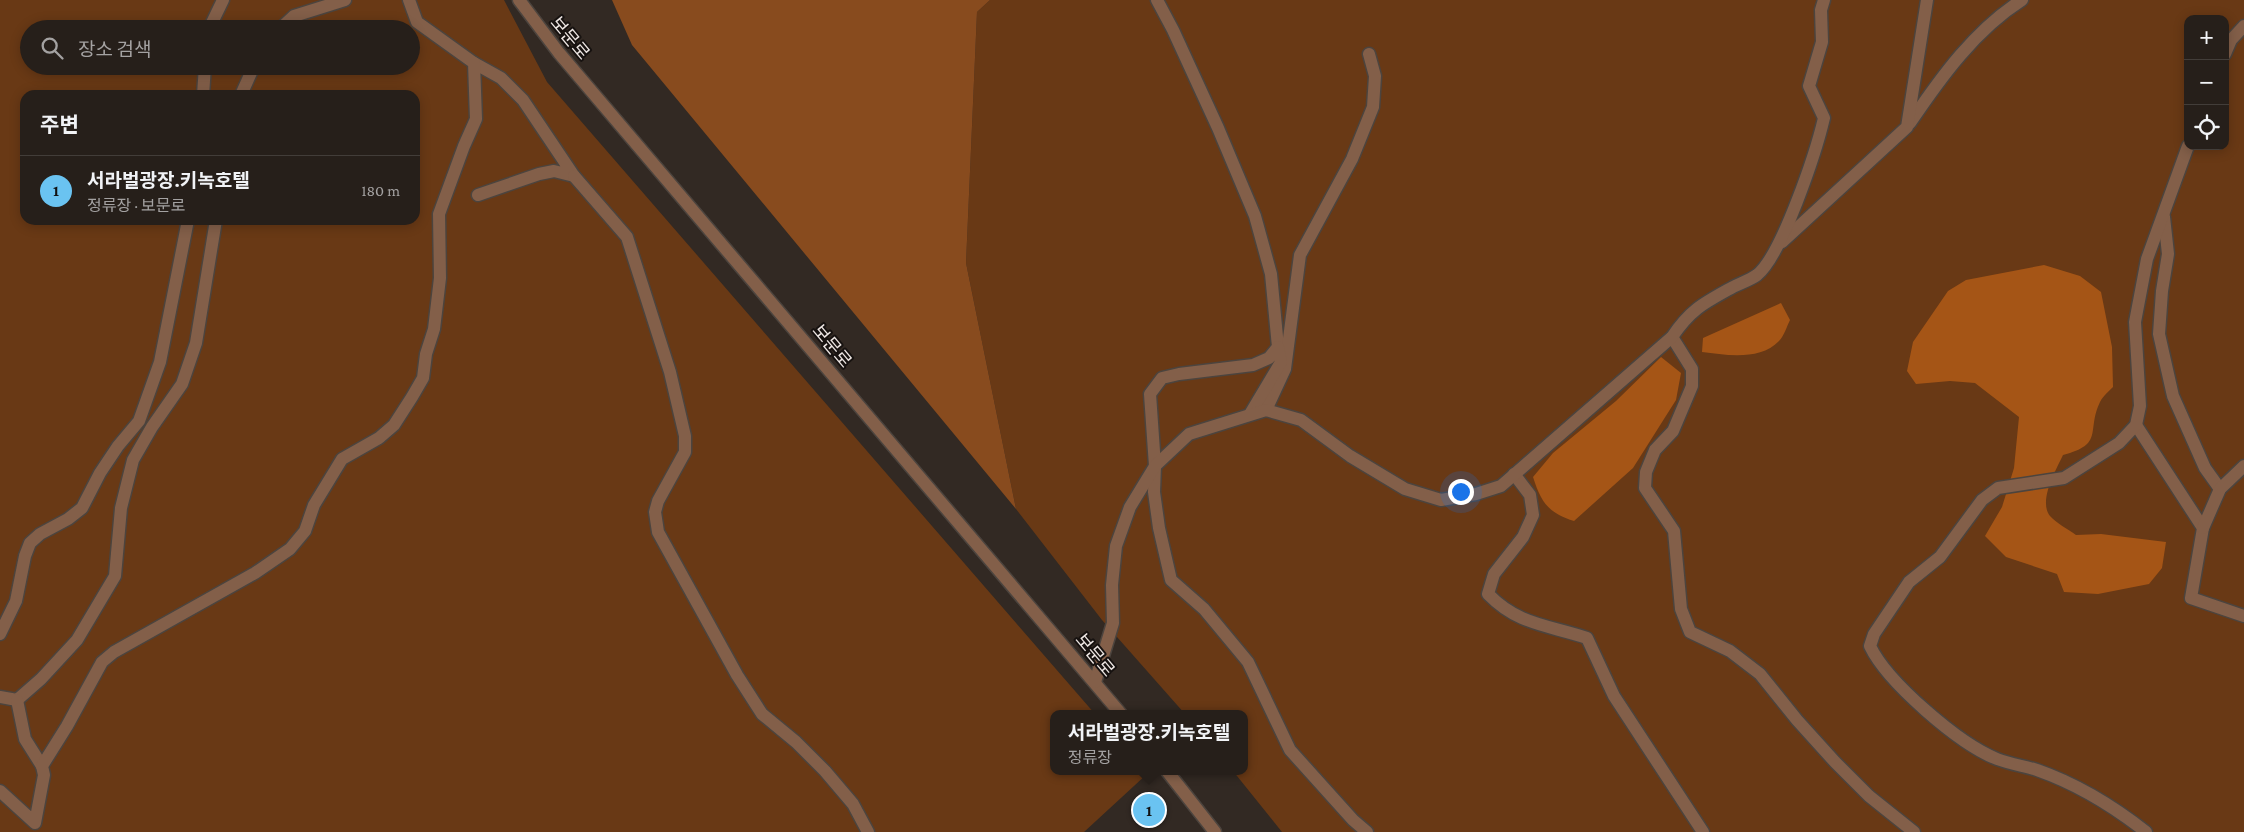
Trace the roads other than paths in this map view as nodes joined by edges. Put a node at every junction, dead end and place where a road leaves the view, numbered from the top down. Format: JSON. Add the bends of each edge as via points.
{"nodes":[{"id":1,"x":223,"y":0,"type":"edge"},
{"id":2,"x":345,"y":0,"type":"edge"},
{"id":3,"x":408,"y":0,"type":"edge"},
{"id":4,"x":519,"y":0,"type":"edge"},
{"id":5,"x":1157,"y":0,"type":"edge"},
{"id":6,"x":1824,"y":0,"type":"edge"},
{"id":7,"x":1927,"y":0,"type":"edge"},
{"id":8,"x":2022,"y":0,"type":"edge"},
{"id":9,"x":213,"y":20,"type":"edge"},
{"id":10,"x":290,"y":20,"type":"edge"},
{"id":11,"x":416,"y":20,"type":"edge"},
{"id":12,"x":420,"y":24,"type":"edge"},
{"id":13,"x":2244,"y":26,"type":"edge"},
{"id":14,"x":2229,"y":45,"type":"edge"},
{"id":15,"x":1369,"y":54,"type":"dead end"},
{"id":16,"x":474,"y":63,"type":"junction"},
{"id":17,"x":205,"y":75,"type":"edge"},
{"id":18,"x":250,"y":75,"type":"edge"},
{"id":19,"x":204,"y":90,"type":"edge"},
{"id":20,"x":243,"y":90,"type":"edge"},
{"id":21,"x":1907,"y":127,"type":"junction"},
{"id":22,"x":2187,"y":150,"type":"edge"},
{"id":23,"x":574,"y":176,"type":"junction"},
{"id":24,"x":478,"y":195,"type":"dead end"},
{"id":25,"x":2163,"y":215,"type":"junction"},
{"id":26,"x":187,"y":225,"type":"edge"},
{"id":27,"x":215,"y":225,"type":"edge"},
{"id":28,"x":1776,"y":247,"type":"junction"},
{"id":29,"x":1672,"y":337,"type":"junction"},
{"id":30,"x":1278,"y":346,"type":"junction"},
{"id":31,"x":1266,"y":410,"type":"junction"},
{"id":32,"x":1250,"y":414,"type":"junction"},
{"id":33,"x":2136,"y":425,"type":"junction"},
{"id":34,"x":1155,"y":466,"type":"junction"},
{"id":35,"x":2244,"y":466,"type":"edge"},
{"id":36,"x":1514,"y":474,"type":"junction"},
{"id":37,"x":2220,"y":489,"type":"junction"},
{"id":38,"x":2203,"y":528,"type":"junction"},
{"id":39,"x":2244,"y":616,"type":"edge"},
{"id":40,"x":0,"y":634,"type":"edge"},
{"id":41,"x":1095,"y":682,"type":"junction"},
{"id":42,"x":0,"y":697,"type":"edge"},
{"id":43,"x":17,"y":700,"type":"junction"},
{"id":44,"x":1118,"y":710,"type":"edge"},
{"id":45,"x":42,"y":766,"type":"junction"},
{"id":46,"x":1170,"y":775,"type":"edge"},
{"id":47,"x":0,"y":791,"type":"edge"},
{"id":48,"x":30,"y":828,"type":"edge"},
{"id":49,"x":868,"y":832,"type":"edge"},
{"id":50,"x":1215,"y":832,"type":"edge"},
{"id":51,"x":1367,"y":832,"type":"edge"},
{"id":52,"x":1703,"y":832,"type":"edge"},
{"id":53,"x":1914,"y":832,"type":"edge"},
{"id":54,"x":2146,"y":832,"type":"edge"}],
"edges":[{"from":1,"to":9,"type":"street"},
{"from":2,"to":10,"type":"street"},
{"from":3,"to":11,"type":"street"},
{"from":4,"to":41,"type":"street","name":"보문로","via":[[559,53]]},
{"from":5,"to":30,"type":"street","via":[[1218,128],[1254,216],[1271,274]]},
{"from":6,"to":28,"type":"street","via":[[1821,10],[1822,42],[1809,86],[1824,118],[1818,144]]},
{"from":7,"to":21,"type":"street"},
{"from":8,"to":21,"type":"street","via":[[2000,14],[1942,76]]},
{"from":12,"to":16,"type":"street"},
{"from":13,"to":14,"type":"street"},
{"from":15,"to":31,"type":"street","via":[[1375,76],[1373,107],[1352,159],[1300,254],[1285,370]]},
{"from":16,"to":23,"type":"street","via":[[502,78],[523,100]]},
{"from":16,"to":45,"type":"street","via":[[476,119],[439,214],[440,278],[434,329],[423,378],[412,396],[394,425],[379,438],[342,459],[314,505],[305,531],[290,549],[255,573],[114,652],[102,662]]},
{"from":17,"to":19,"type":"street"},
{"from":18,"to":20,"type":"street"},
{"from":21,"to":28,"type":"street"},
{"from":22,"to":25,"type":"street"},
{"from":23,"to":24,"type":"street","via":[[554,171]]},
{"from":23,"to":49,"type":"street","via":[[627,237],[670,372],[685,436],[685,452],[658,501],[655,512],[658,532],[762,714],[824,771],[853,804]]},
{"from":25,"to":33,"type":"street","via":[[2148,259],[2135,322],[2140,406]]},
{"from":25,"to":37,"type":"street","via":[[2168,254],[2159,334],[2173,396],[2205,468]]},
{"from":26,"to":40,"type":"street","via":[[160,362],[139,421],[100,473],[82,508],[30,543],[16,601]]},
{"from":27,"to":43,"type":"street","via":[[196,342],[182,384],[134,460],[120,508],[114,576],[77,640]]},
{"from":28,"to":29,"type":"street","via":[[1757,275],[1686,316]]},
{"from":29,"to":36,"type":"street"},
{"from":29,"to":53,"type":"street","via":[[1692,369],[1692,386],[1673,431],[1656,450],[1646,472],[1645,488],[1674,531],[1681,609],[1690,632],[1730,651],[1760,674],[1835,762],[1869,796]]},
{"from":30,"to":32,"type":"street","via":[[1281,362]]},
{"from":30,"to":34,"type":"street","via":[[1268,358],[1253,365],[1162,378],[1150,394]]},
{"from":31,"to":32,"type":"street"},
{"from":31,"to":36,"type":"street","via":[[1301,420],[1350,456],[1405,489],[1440,500],[1501,486]]},
{"from":32,"to":34,"type":"street","via":[[1188,434]]},
{"from":33,"to":38,"type":"street"},
{"from":33,"to":54,"type":"street","via":[[2119,443],[2064,478],[1998,488],[1982,500],[1940,557],[1909,582],[1874,634],[1870,646],[1876,659],[1916,703],[1950,731],[1995,759],[2037,771],[2096,797]]},
{"from":34,"to":41,"type":"street","via":[[1130,507],[1116,546],[1113,623]]},
{"from":34,"to":51,"type":"street","via":[[1154,492],[1159,528],[1171,580],[1204,609],[1248,662],[1290,750]]},
{"from":35,"to":37,"type":"street"},
{"from":36,"to":52,"type":"street","via":[[1530,495],[1533,515],[1523,537],[1494,574],[1488,594],[1503,610],[1530,622],[1587,638],[1614,696]]},
{"from":37,"to":38,"type":"street"},
{"from":38,"to":39,"type":"street","via":[[2191,598]]},
{"from":41,"to":44,"type":"street","name":"보문로"},
{"from":42,"to":43,"type":"street"},
{"from":43,"to":45,"type":"street","via":[[25,738]]},
{"from":45,"to":48,"type":"street","via":[[44,775]]},
{"from":46,"to":50,"type":"street"},
{"from":47,"to":48,"type":"street"}]}
